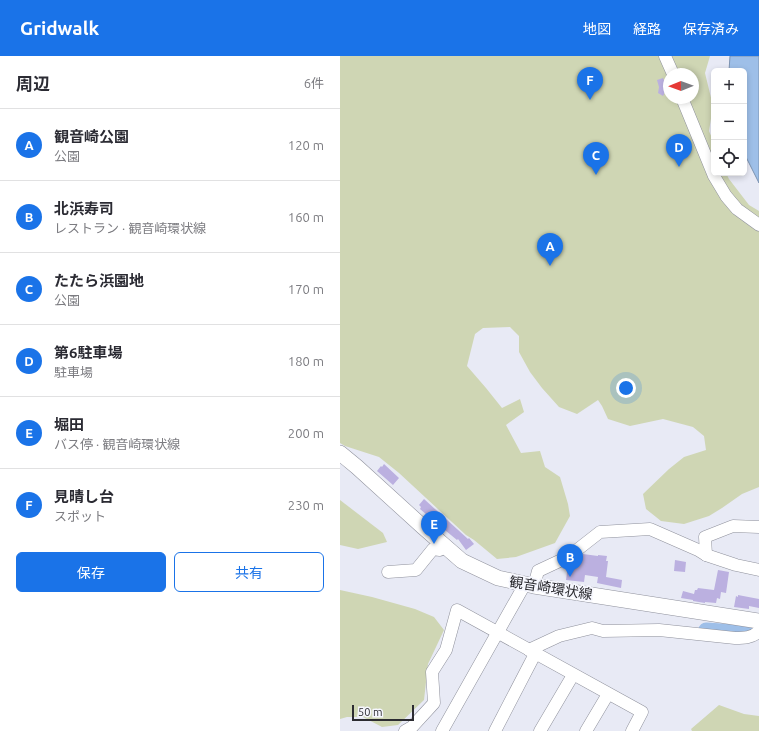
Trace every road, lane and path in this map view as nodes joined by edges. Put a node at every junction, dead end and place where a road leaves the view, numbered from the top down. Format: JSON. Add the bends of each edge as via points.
{"nodes":[{"id":1,"x":665,"y":56,"type":"edge"},
{"id":2,"x":670,"y":68,"type":"edge"},
{"id":3,"x":684,"y":104,"type":"edge"},
{"id":4,"x":759,"y":225,"type":"edge"},
{"id":5,"x":340,"y":453,"type":"edge"},
{"id":6,"x":340,"y":464,"type":"edge"},
{"id":7,"x":376,"y":484,"type":"junction"},
{"id":8,"x":759,"y":527,"type":"edge"},
{"id":9,"x":443,"y":545,"type":"junction"},
{"id":10,"x":706,"y":555,"type":"junction"},
{"id":11,"x":759,"y":570,"type":"edge"},
{"id":12,"x":388,"y":572,"type":"dead end"},
{"id":13,"x":530,"y":585,"type":"junction"},
{"id":14,"x":759,"y":621,"type":"edge"},
{"id":15,"x":759,"y":631,"type":"edge"},
{"id":16,"x":498,"y":633,"type":"junction"},
{"id":17,"x":532,"y":652,"type":"junction"},
{"id":18,"x":573,"y":675,"type":"junction"},
{"id":19,"x":608,"y":694,"type":"junction"},
{"id":20,"x":405,"y":731,"type":"edge"},
{"id":21,"x":442,"y":731,"type":"edge"},
{"id":22,"x":495,"y":731,"type":"edge"},
{"id":23,"x":540,"y":731,"type":"edge"},
{"id":24,"x":586,"y":731,"type":"edge"},
{"id":25,"x":632,"y":731,"type":"edge"}],
"edges":[{"from":1,"to":2,"type":"street"},
{"from":3,"to":4,"type":"street","via":[[714,176],[726,196],[737,209]]},
{"from":5,"to":7,"type":"main road","name":"観音崎環状線"},
{"from":6,"to":7,"type":"main road","name":"観音崎環状線"},
{"from":7,"to":9,"type":"main road","name":"観音崎環状線"},
{"from":8,"to":10,"type":"street","via":[[733,526],[706,537]]},
{"from":9,"to":12,"type":"street","via":[[440,550],[433,549],[416,570]]},
{"from":9,"to":13,"type":"main road","name":"観音崎環状線","via":[[462,561],[480,570],[498,578]]},
{"from":10,"to":11,"type":"street"},
{"from":10,"to":13,"type":"street","via":[[650,529],[600,532],[568,557],[538,571]]},
{"from":13,"to":14,"type":"main road","name":"観音崎環状線"},
{"from":13,"to":16,"type":"street"},
{"from":15,"to":17,"type":"street","via":[[746,638],[735,638],[659,630],[603,631],[592,628],[560,636]]},
{"from":16,"to":17,"type":"street"},
{"from":16,"to":20,"type":"street","via":[[457,610],[446,650],[432,672],[434,703]]},
{"from":16,"to":21,"type":"street"},
{"from":17,"to":18,"type":"street"},
{"from":17,"to":22,"type":"street"},
{"from":18,"to":19,"type":"street"},
{"from":18,"to":23,"type":"street"},
{"from":19,"to":24,"type":"street"},
{"from":19,"to":25,"type":"street","via":[[642,712]]}]}
